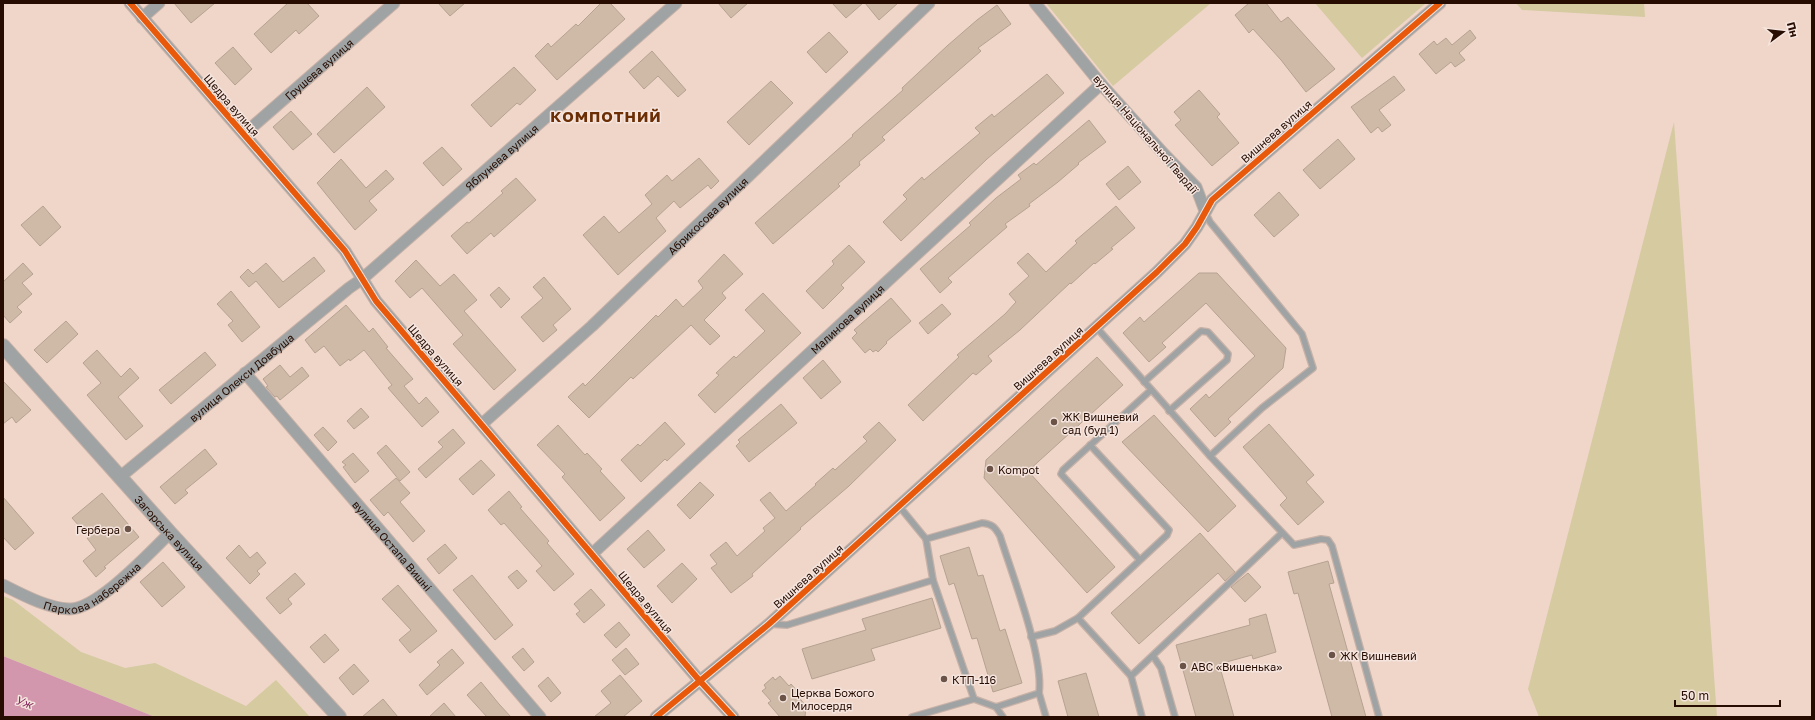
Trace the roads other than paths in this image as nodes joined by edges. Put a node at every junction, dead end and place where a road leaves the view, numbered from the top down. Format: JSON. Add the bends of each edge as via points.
{"nodes":[{"id":1,"x":130,"y":3,"type":"edge"},
{"id":2,"x":160,"y":3,"type":"edge"},
{"id":3,"x":394,"y":3,"type":"edge"},
{"id":4,"x":676,"y":3,"type":"edge"},
{"id":5,"x":929,"y":3,"type":"edge"},
{"id":6,"x":1035,"y":3,"type":"edge"},
{"id":7,"x":1440,"y":3,"type":"edge"},
{"id":8,"x":142,"y":18,"type":"junction"},
{"id":9,"x":1101,"y":84,"type":"junction"},
{"id":10,"x":244,"y":134,"type":"junction"},
{"id":11,"x":1205,"y":211,"type":"junction"},
{"id":12,"x":362,"y":279,"type":"junction"},
{"id":13,"x":1097,"y":328,"type":"junction"},
{"id":14,"x":3,"y":346,"type":"edge"},
{"id":15,"x":245,"y":373,"type":"junction"},
{"id":16,"x":1144,"y":382,"type":"junction"},
{"id":17,"x":1151,"y":390,"type":"junction"},
{"id":18,"x":1170,"y":411,"type":"junction"},
{"id":19,"x":482,"y":424,"type":"junction"},
{"id":20,"x":1090,"y":445,"type":"junction"},
{"id":21,"x":1210,"y":456,"type":"junction"},
{"id":22,"x":120,"y":477,"type":"junction"},
{"id":23,"x":899,"y":506,"type":"junction"},
{"id":24,"x":170,"y":533,"type":"junction"},
{"id":25,"x":1282,"y":533,"type":"junction"},
{"id":26,"x":926,"y":539,"type":"junction"},
{"id":27,"x":592,"y":554,"type":"junction"},
{"id":28,"x":1139,"y":559,"type":"junction"},
{"id":29,"x":933,"y":580,"type":"junction"},
{"id":30,"x":3,"y":585,"type":"edge"},
{"id":31,"x":1078,"y":618,"type":"junction"},
{"id":32,"x":769,"y":624,"type":"junction"},
{"id":33,"x":1031,"y":637,"type":"junction"},
{"id":34,"x":1153,"y":656,"type":"junction"},
{"id":35,"x":1130,"y":676,"type":"junction"},
{"id":36,"x":699,"y":680,"type":"junction"},
{"id":37,"x":1039,"y":693,"type":"junction"},
{"id":38,"x":974,"y":699,"type":"junction"},
{"id":39,"x":996,"y":707,"type":"junction"},
{"id":40,"x":339,"y":717,"type":"edge"},
{"id":41,"x":540,"y":717,"type":"edge"},
{"id":42,"x":656,"y":717,"type":"edge"},
{"id":43,"x":733,"y":717,"type":"edge"},
{"id":44,"x":912,"y":717,"type":"edge"},
{"id":45,"x":1003,"y":717,"type":"edge"},
{"id":46,"x":1046,"y":717,"type":"edge"},
{"id":47,"x":1142,"y":717,"type":"edge"},
{"id":48,"x":1175,"y":717,"type":"edge"},
{"id":49,"x":1379,"y":717,"type":"edge"}],
"edges":[{"from":1,"to":8,"type":"street","name":"Щедра вулиця"},
{"from":2,"to":8,"type":"street"},
{"from":3,"to":10,"type":"street","name":"Грушева вулиця"},
{"from":4,"to":12,"type":"street","name":"Яблунева вулиця"},
{"from":5,"to":19,"type":"street","name":"Абрикосова вулиця","via":[[592,326]]},
{"from":6,"to":9,"type":"street","name":"вулиця Національної Гвардії"},
{"from":7,"to":11,"type":"street","name":"Вишнева вулиця","via":[[1227,186],[1212,200]]},
{"from":8,"to":10,"type":"street","name":"Щедра вулиця"},
{"from":9,"to":11,"type":"street","name":"вулиця Національної Гвардії","via":[[1196,187]]},
{"from":9,"to":27,"type":"street","name":"Малинова вулиця"},
{"from":10,"to":12,"type":"street","name":"Щедра вулиця","via":[[345,251]]},
{"from":11,"to":13,"type":"street","name":"Вишнева вулиця","via":[[1198,228],[1185,244]]},
{"from":11,"to":21,"type":"lane","name":"вулиця Національної Гвардії","via":[[1210,222],[1302,334],[1313,368],[1262,408]]},
{"from":12,"to":15,"type":"street","name":"вулиця Олекси Довбуша"},
{"from":12,"to":19,"type":"street","name":"Щедра вулиця","via":[[376,301]]},
{"from":13,"to":16,"type":"lane"},
{"from":13,"to":23,"type":"street","name":"Вишнева вулиця"},
{"from":14,"to":22,"type":"street","name":"Загорська вулиця"},
{"from":15,"to":22,"type":"street","name":"вулиця Олекси Довбуша"},
{"from":15,"to":41,"type":"street","name":"вулиця Остапа Вишні"},
{"from":16,"to":17,"type":"lane"},
{"from":16,"to":18,"type":"lane","via":[[1201,331],[1208,332],[1228,354],[1227,360]]},
{"from":17,"to":18,"type":"lane"},
{"from":17,"to":20,"type":"lane"},
{"from":18,"to":21,"type":"lane"},
{"from":19,"to":27,"type":"street","name":"Щедра вулиця"},
{"from":20,"to":28,"type":"lane","via":[[1061,474]]},
{"from":20,"to":28,"type":"lane","via":[[1167,527],[1167,535]]},
{"from":21,"to":25,"type":"lane"},
{"from":22,"to":24,"type":"street","name":"Загорська вулиця"},
{"from":23,"to":26,"type":"lane"},
{"from":23,"to":32,"type":"street","name":"Вишнева вулиця"},
{"from":24,"to":30,"type":"street","name":"Паркова набережна","via":[[108,590],[86,606],[68,609],[24,596]]},
{"from":24,"to":40,"type":"street","name":"Загорська вулиця"},
{"from":25,"to":34,"type":"lane"},
{"from":25,"to":49,"type":"lane","via":[[1294,545],[1321,539],[1328,540],[1332,546]]},
{"from":26,"to":29,"type":"lane"},
{"from":26,"to":33,"type":"lane","via":[[982,523],[995,528],[1000,536]]},
{"from":27,"to":36,"type":"street","name":"Щедра вулиця"},
{"from":28,"to":31,"type":"lane"},
{"from":29,"to":32,"type":"lane","via":[[787,625]]},
{"from":29,"to":38,"type":"lane"},
{"from":31,"to":33,"type":"lane","via":[[1055,631]]},
{"from":31,"to":35,"type":"lane"},
{"from":32,"to":36,"type":"street","name":"Вишнева вулиця"},
{"from":33,"to":37,"type":"lane","via":[[1041,682]]},
{"from":34,"to":35,"type":"lane"},
{"from":34,"to":48,"type":"lane","via":[[1161,668]]},
{"from":35,"to":47,"type":"lane"},
{"from":36,"to":42,"type":"street","name":"Вишнева вулиця"},
{"from":36,"to":43,"type":"street","name":"Щедра вулиця"},
{"from":37,"to":39,"type":"lane"},
{"from":37,"to":46,"type":"lane"},
{"from":38,"to":39,"type":"lane"},
{"from":38,"to":44,"type":"lane"},
{"from":39,"to":45,"type":"lane"}]}
